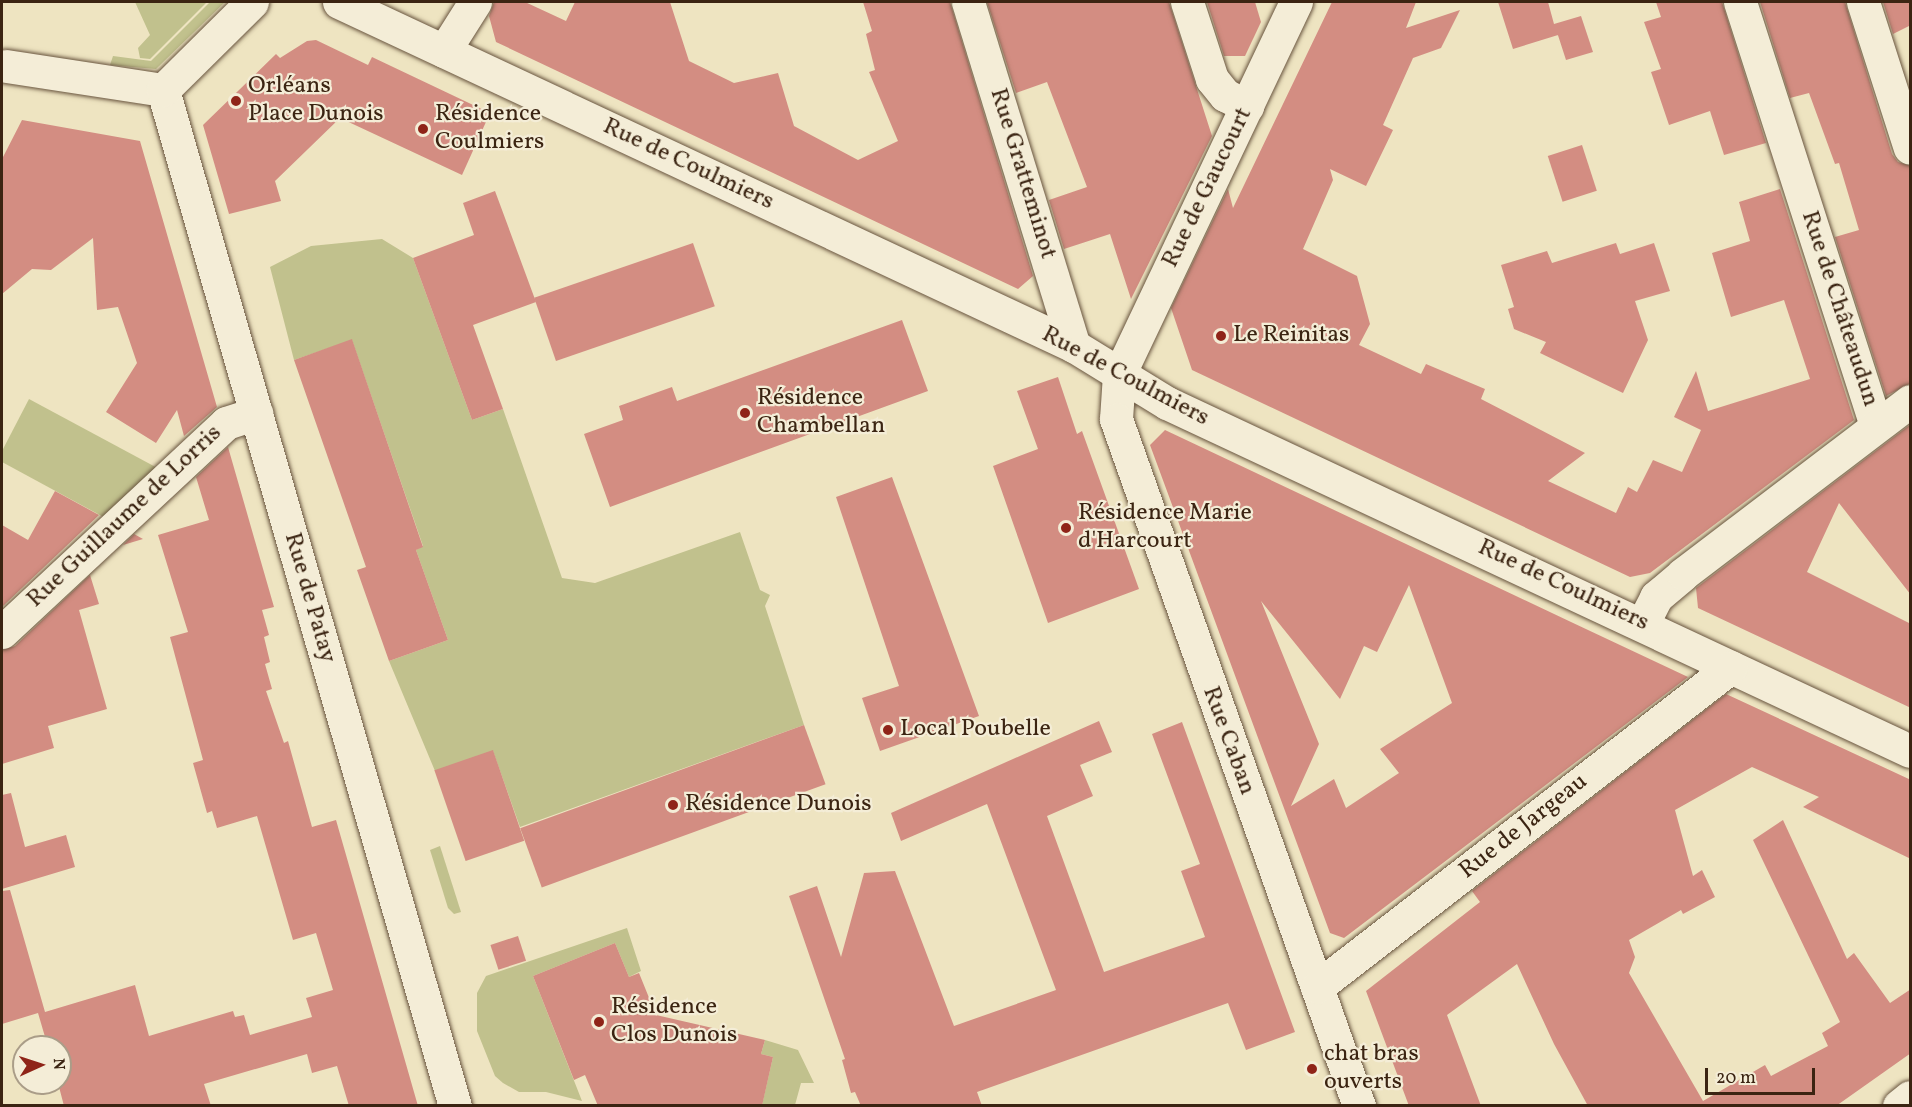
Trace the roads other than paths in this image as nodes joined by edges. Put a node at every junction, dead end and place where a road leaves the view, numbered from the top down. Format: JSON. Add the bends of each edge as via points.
{"nodes":[{"id":1,"x":252,"y":2,"type":"edge"},
{"id":2,"x":339,"y":2,"type":"edge"},
{"id":3,"x":475,"y":2,"type":"edge"},
{"id":4,"x":968,"y":2,"type":"edge"},
{"id":5,"x":1187,"y":2,"type":"edge"},
{"id":6,"x":1296,"y":2,"type":"edge"},
{"id":7,"x":1740,"y":2,"type":"edge"},
{"id":8,"x":1863,"y":2,"type":"edge"},
{"id":9,"x":444,"y":51,"type":"junction"},
{"id":10,"x":3,"y":64,"type":"edge"},
{"id":11,"x":163,"y":90,"type":"junction"},
{"id":12,"x":1247,"y":106,"type":"junction"},
{"id":13,"x":1911,"y":148,"type":"edge"},
{"id":14,"x":1074,"y":346,"type":"junction"},
{"id":15,"x":1119,"y":374,"type":"junction"},
{"id":16,"x":1911,"y":401,"type":"edge"},
{"id":17,"x":256,"y":413,"type":"junction"},
{"id":18,"x":1876,"y":426,"type":"junction"},
{"id":19,"x":1642,"y":623,"type":"junction"},
{"id":20,"x":2,"y":632,"type":"edge"},
{"id":21,"x":1731,"y":667,"type":"junction"},
{"id":22,"x":1911,"y":751,"type":"edge"},
{"id":23,"x":1317,"y":987,"type":"junction"},
{"id":24,"x":1911,"y":1097,"type":"edge"},
{"id":25,"x":455,"y":1106,"type":"edge"},
{"id":26,"x":1359,"y":1106,"type":"edge"},
{"id":27,"x":1899,"y":1106,"type":"edge"}],
"edges":[{"from":1,"to":11,"type":"street"},
{"from":2,"to":9,"type":"street","name":"Rue de Coulmiers"},
{"from":3,"to":9,"type":"street"},
{"from":4,"to":14,"type":"street","name":"Rue Gratteminot"},
{"from":5,"to":12,"type":"street","via":[[1212,79],[1226,95]]},
{"from":6,"to":12,"type":"street","name":"Rue de Gaucourt"},
{"from":7,"to":18,"type":"street","name":"Rue de Châteaudun"},
{"from":8,"to":13,"type":"street"},
{"from":9,"to":14,"type":"street","name":"Rue de Coulmiers"},
{"from":10,"to":11,"type":"street"},
{"from":11,"to":17,"type":"street","name":"Rue de Patay"},
{"from":12,"to":15,"type":"street","name":"Rue de Gaucourt"},
{"from":14,"to":15,"type":"street","name":"Rue de Coulmiers"},
{"from":15,"to":19,"type":"street","name":"Rue de Coulmiers","via":[[1167,403]]},
{"from":15,"to":23,"type":"street","name":"Rue Caban","via":[[1116,419],[1134,479]]},
{"from":16,"to":18,"type":"street"},
{"from":17,"to":20,"type":"street","name":"Rue Guillaume de Lorris","via":[[226,423]]},
{"from":17,"to":25,"type":"street","name":"Rue de Patay"},
{"from":18,"to":19,"type":"street","name":"Rue de Châteaudun","via":[[1656,597]]},
{"from":19,"to":21,"type":"street","name":"Rue de Coulmiers"},
{"from":21,"to":22,"type":"street","name":"Rue de Coulmiers"},
{"from":21,"to":23,"type":"street","name":"Rue de Jargeau"},
{"from":23,"to":26,"type":"street","name":"Rue Caban"},
{"from":24,"to":27,"type":"street"}]}
